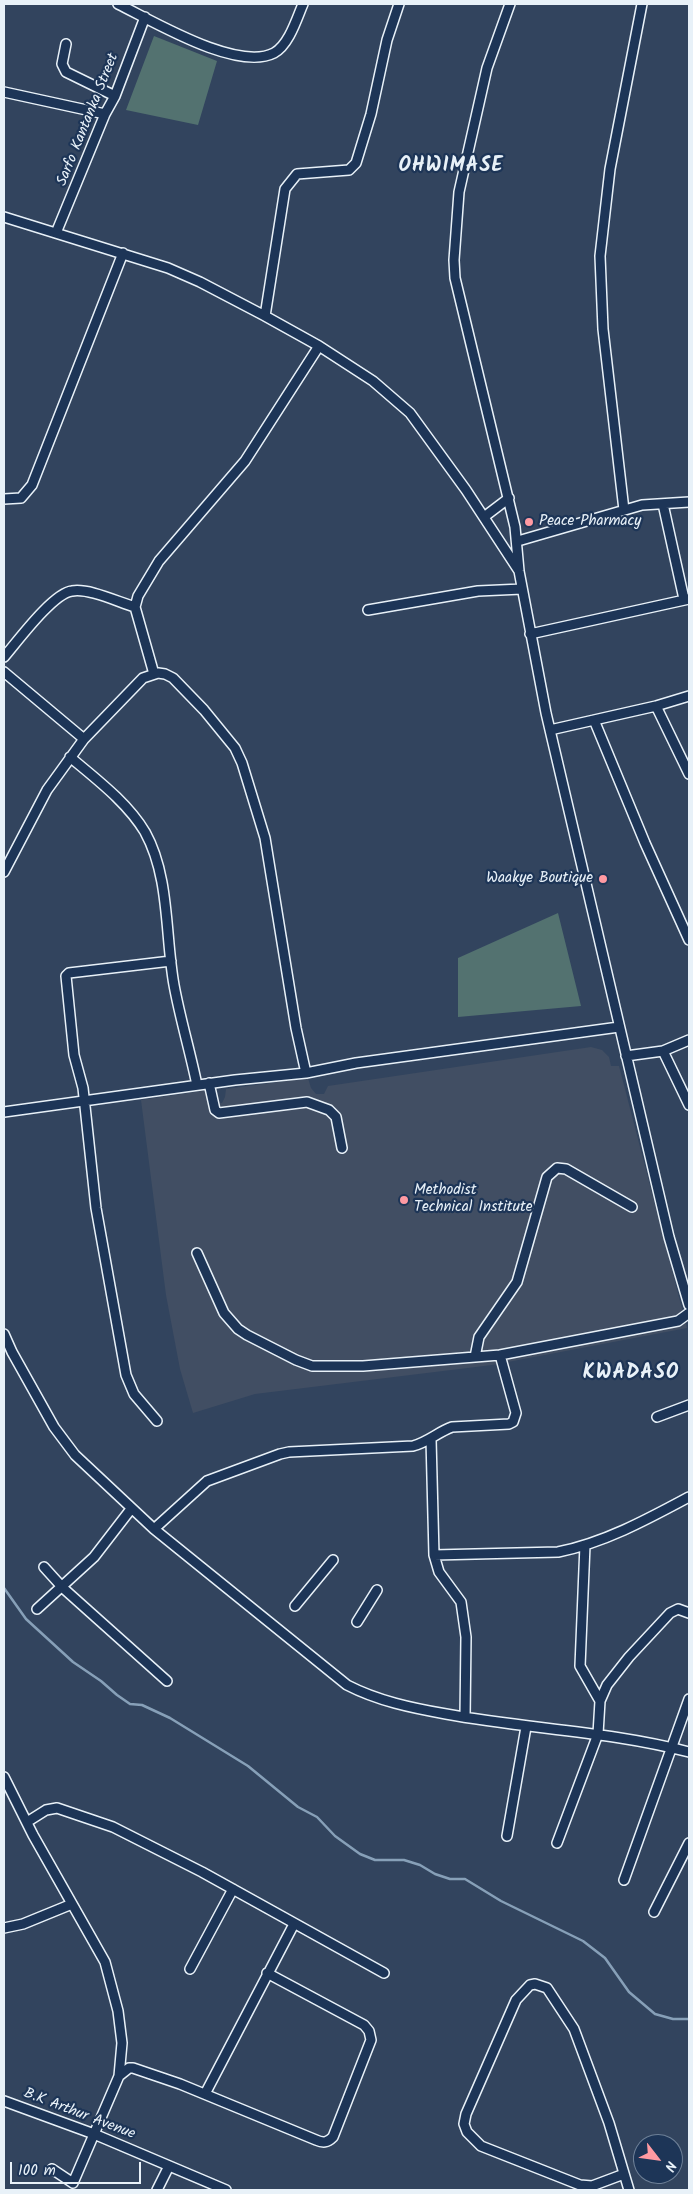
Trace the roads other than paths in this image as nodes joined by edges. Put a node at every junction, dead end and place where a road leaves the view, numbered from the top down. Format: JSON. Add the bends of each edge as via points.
{"nodes":[{"id":1,"x":118,"y":4,"type":"edge"},
{"id":2,"x":303,"y":4,"type":"edge"},
{"id":3,"x":399,"y":4,"type":"edge"},
{"id":4,"x":510,"y":4,"type":"edge"},
{"id":5,"x":642,"y":4,"type":"edge"},
{"id":6,"x":145,"y":17,"type":"junction"},
{"id":7,"x":66,"y":44,"type":"dead end"},
{"id":8,"x":4,"y":92,"type":"edge"},
{"id":9,"x":115,"y":96,"type":"junction"},
{"id":10,"x":105,"y":114,"type":"junction"},
{"id":11,"x":4,"y":217,"type":"edge"},
{"id":12,"x":56,"y":233,"type":"junction"},
{"id":13,"x":123,"y":252,"type":"junction"},
{"id":14,"x":265,"y":316,"type":"junction"},
{"id":15,"x":319,"y":346,"type":"junction"},
{"id":16,"x":509,"y":498,"type":"junction"},
{"id":17,"x":4,"y":499,"type":"edge"},
{"id":18,"x":689,"y":502,"type":"edge"},
{"id":19,"x":663,"y":504,"type":"junction"},
{"id":20,"x":624,"y":510,"type":"junction"},
{"id":21,"x":484,"y":517,"type":"junction"},
{"id":22,"x":518,"y":540,"type":"junction"},
{"id":23,"x":519,"y":571,"type":"junction"},
{"id":24,"x":522,"y":588,"type":"junction"},
{"id":25,"x":687,"y":599,"type":"edge"},
{"id":26,"x":135,"y":607,"type":"junction"},
{"id":27,"x":368,"y":610,"type":"dead end"},
{"id":28,"x":530,"y":634,"type":"junction"},
{"id":29,"x":4,"y":657,"type":"edge"},
{"id":30,"x":4,"y":672,"type":"edge"},
{"id":31,"x":154,"y":674,"type":"junction"},
{"id":32,"x":689,"y":696,"type":"edge"},
{"id":33,"x":656,"y":706,"type":"junction"},
{"id":34,"x":594,"y":720,"type":"junction"},
{"id":35,"x":550,"y":730,"type":"junction"},
{"id":36,"x":84,"y":739,"type":"junction"},
{"id":37,"x":70,"y":758,"type":"junction"},
{"id":38,"x":689,"y":774,"type":"edge"},
{"id":39,"x":4,"y":872,"type":"edge"},
{"id":40,"x":689,"y":940,"type":"edge"},
{"id":41,"x":171,"y":961,"type":"junction"},
{"id":42,"x":619,"y":1027,"type":"junction"},
{"id":43,"x":689,"y":1040,"type":"edge"},
{"id":44,"x":663,"y":1051,"type":"junction"},
{"id":45,"x":626,"y":1056,"type":"junction"},
{"id":46,"x":306,"y":1073,"type":"junction"},
{"id":47,"x":209,"y":1083,"type":"junction"},
{"id":48,"x":197,"y":1085,"type":"junction"},
{"id":49,"x":83,"y":1101,"type":"junction"},
{"id":50,"x":689,"y":1105,"type":"edge"},
{"id":51,"x":4,"y":1112,"type":"edge"},
{"id":52,"x":342,"y":1148,"type":"dead end"},
{"id":53,"x":632,"y":1206,"type":"dead end"},
{"id":54,"x":197,"y":1253,"type":"dead end"},
{"id":55,"x":689,"y":1304,"type":"edge"},
{"id":56,"x":689,"y":1313,"type":"edge"},
{"id":57,"x":4,"y":1334,"type":"edge"},
{"id":58,"x":500,"y":1355,"type":"junction"},
{"id":59,"x":475,"y":1357,"type":"junction"},
{"id":60,"x":689,"y":1405,"type":"edge"},
{"id":61,"x":657,"y":1418,"type":"dead end"},
{"id":62,"x":157,"y":1421,"type":"dead end"},
{"id":63,"x":431,"y":1439,"type":"junction"},
{"id":64,"x":689,"y":1497,"type":"edge"},
{"id":65,"x":131,"y":1509,"type":"junction"},
{"id":66,"x":154,"y":1529,"type":"junction"},
{"id":67,"x":584,"y":1545,"type":"junction"},
{"id":68,"x":434,"y":1555,"type":"junction"},
{"id":69,"x":333,"y":1560,"type":"dead end"},
{"id":70,"x":44,"y":1567,"type":"dead end"},
{"id":71,"x":63,"y":1588,"type":"junction"},
{"id":72,"x":377,"y":1590,"type":"dead end"},
{"id":73,"x":295,"y":1606,"type":"dead end"},
{"id":74,"x":37,"y":1610,"type":"dead end"},
{"id":75,"x":689,"y":1614,"type":"edge"},
{"id":76,"x":357,"y":1622,"type":"dead end"},
{"id":77,"x":167,"y":1681,"type":"dead end"},
{"id":78,"x":689,"y":1699,"type":"edge"},
{"id":79,"x":600,"y":1701,"type":"junction"},
{"id":80,"x":465,"y":1718,"type":"junction"},
{"id":81,"x":526,"y":1727,"type":"junction"},
{"id":82,"x":598,"y":1734,"type":"junction"},
{"id":83,"x":672,"y":1748,"type":"junction"},
{"id":84,"x":689,"y":1752,"type":"edge"},
{"id":85,"x":4,"y":1777,"type":"edge"},
{"id":86,"x":26,"y":1822,"type":"junction"},
{"id":87,"x":507,"y":1836,"type":"dead end"},
{"id":88,"x":557,"y":1843,"type":"dead end"},
{"id":89,"x":689,"y":1843,"type":"edge"},
{"id":90,"x":624,"y":1880,"type":"dead end"},
{"id":91,"x":233,"y":1889,"type":"junction"},
{"id":92,"x":72,"y":1904,"type":"junction"},
{"id":93,"x":654,"y":1912,"type":"dead end"},
{"id":94,"x":294,"y":1924,"type":"junction"},
{"id":95,"x":4,"y":1928,"type":"edge"},
{"id":96,"x":190,"y":1968,"type":"dead end"},
{"id":97,"x":268,"y":1973,"type":"junction"},
{"id":98,"x":384,"y":1973,"type":"dead end"},
{"id":99,"x":119,"y":2076,"type":"junction"},
{"id":100,"x":205,"y":2094,"type":"junction"},
{"id":101,"x":4,"y":2101,"type":"edge"},
{"id":102,"x":94,"y":2134,"type":"junction"},
{"id":103,"x":169,"y":2166,"type":"junction"},
{"id":104,"x":52,"y":2169,"type":"dead end"},
{"id":105,"x":624,"y":2174,"type":"junction"},
{"id":106,"x":157,"y":2190,"type":"edge"},
{"id":107,"x":226,"y":2190,"type":"edge"},
{"id":108,"x":629,"y":2190,"type":"edge"}],
"edges":[{"from":1,"to":6,"type":"street"},
{"from":2,"to":6,"type":"street","via":[[284,44],[276,52],[260,58],[238,56],[202,45]]},
{"from":3,"to":14,"type":"street","via":[[356,163],[349,170],[297,174],[285,189]]},
{"from":4,"to":16,"type":"street","via":[[487,68],[459,192],[454,260]]},
{"from":5,"to":20,"type":"street","via":[[610,169],[600,256],[603,329]]},
{"from":6,"to":9,"type":"street","name":"Sarfo Kantanka Street"},
{"from":7,"to":9,"type":"street","via":[[62,64],[66,72]]},
{"from":8,"to":10,"type":"street"},
{"from":9,"to":10,"type":"street","name":"Sarfo Kantanka Street"},
{"from":10,"to":12,"type":"street","name":"Sarfo Kantanka Street"},
{"from":11,"to":12,"type":"street"},
{"from":12,"to":13,"type":"street"},
{"from":13,"to":14,"type":"street","via":[[200,282]]},
{"from":13,"to":17,"type":"street","via":[[32,485],[20,498]]},
{"from":14,"to":15,"type":"street"},
{"from":15,"to":21,"type":"street","via":[[373,381],[410,413]]},
{"from":15,"to":26,"type":"street","via":[[245,461],[159,561]]},
{"from":16,"to":21,"type":"street"},
{"from":16,"to":22,"type":"street"},
{"from":18,"to":19,"type":"street"},
{"from":19,"to":20,"type":"street"},
{"from":19,"to":25,"type":"street"},
{"from":20,"to":22,"type":"street"},
{"from":21,"to":23,"type":"street"},
{"from":22,"to":23,"type":"street"},
{"from":23,"to":24,"type":"street"},
{"from":24,"to":27,"type":"street","via":[[478,591]]},
{"from":24,"to":28,"type":"street"},
{"from":25,"to":28,"type":"street"},
{"from":26,"to":29,"type":"street","via":[[71,590],[57,597]]},
{"from":26,"to":31,"type":"street"},
{"from":28,"to":35,"type":"street"},
{"from":30,"to":36,"type":"street"},
{"from":31,"to":36,"type":"street","via":[[143,678]]},
{"from":31,"to":46,"type":"street","via":[[173,678],[235,748],[242,763],[265,838]]},
{"from":32,"to":33,"type":"street"},
{"from":33,"to":34,"type":"street"},
{"from":33,"to":38,"type":"street"},
{"from":34,"to":35,"type":"street"},
{"from":34,"to":40,"type":"street"},
{"from":35,"to":42,"type":"street"},
{"from":36,"to":37,"type":"street"},
{"from":37,"to":39,"type":"street","via":[[47,790]]},
{"from":37,"to":41,"type":"street","via":[[105,786],[144,831],[162,884]]},
{"from":41,"to":48,"type":"street"},
{"from":41,"to":49,"type":"street","via":[[66,975],[74,1055]]},
{"from":42,"to":45,"type":"street"},
{"from":42,"to":46,"type":"street","via":[[356,1063]]},
{"from":43,"to":44,"type":"street"},
{"from":44,"to":45,"type":"street"},
{"from":44,"to":50,"type":"street"},
{"from":45,"to":55,"type":"street","via":[[669,1237]]},
{"from":46,"to":47,"type":"street"},
{"from":47,"to":48,"type":"street"},
{"from":47,"to":52,"type":"street","via":[[215,1110],[219,1112],[307,1102],[329,1110],[336,1117]]},
{"from":48,"to":49,"type":"street"},
{"from":49,"to":51,"type":"street"},
{"from":49,"to":62,"type":"street","via":[[96,1208],[126,1374],[134,1394]]},
{"from":53,"to":59,"type":"street","via":[[566,1169],[557,1168],[547,1177],[517,1282],[481,1333]]},
{"from":54,"to":59,"type":"street","via":[[230,1321],[248,1335],[305,1364],[364,1366]]},
{"from":56,"to":58,"type":"street","via":[[678,1322]]},
{"from":57,"to":65,"type":"street","via":[[16,1362],[64,1442]]},
{"from":58,"to":59,"type":"street"},
{"from":58,"to":63,"type":"street","via":[[516,1413],[513,1422],[452,1428]]},
{"from":60,"to":61,"type":"street"},
{"from":63,"to":66,"type":"street","via":[[413,1446],[280,1454],[206,1481]]},
{"from":63,"to":68,"type":"street"},
{"from":64,"to":67,"type":"street","via":[[648,1519]]},
{"from":65,"to":66,"type":"street"},
{"from":65,"to":71,"type":"street","via":[[98,1552]]},
{"from":66,"to":80,"type":"street","via":[[347,1686],[376,1698]]},
{"from":67,"to":68,"type":"street","via":[[558,1552]]},
{"from":67,"to":79,"type":"street","via":[[580,1666]]},
{"from":68,"to":80,"type":"street","via":[[439,1572],[461,1602],[466,1637]]},
{"from":69,"to":73,"type":"street"},
{"from":70,"to":71,"type":"street"},
{"from":71,"to":74,"type":"street"},
{"from":71,"to":77,"type":"street"},
{"from":72,"to":76,"type":"street"},
{"from":75,"to":79,"type":"street","via":[[678,1609],[670,1613],[612,1678]]},
{"from":78,"to":83,"type":"street"},
{"from":79,"to":82,"type":"street"},
{"from":80,"to":81,"type":"street"},
{"from":81,"to":82,"type":"street"},
{"from":81,"to":87,"type":"street"},
{"from":82,"to":83,"type":"street"},
{"from":82,"to":88,"type":"street"},
{"from":83,"to":84,"type":"street"},
{"from":83,"to":90,"type":"street"},
{"from":85,"to":86,"type":"street"},
{"from":86,"to":91,"type":"street","via":[[46,1810],[69,1811],[113,1827]]},
{"from":86,"to":92,"type":"street"},
{"from":89,"to":93,"type":"street"},
{"from":91,"to":94,"type":"street"},
{"from":91,"to":96,"type":"street"},
{"from":92,"to":95,"type":"street","via":[[23,1924]]},
{"from":92,"to":99,"type":"street","via":[[105,1962],[112,1981],[122,2043]]},
{"from":94,"to":97,"type":"street"},
{"from":94,"to":98,"type":"street"},
{"from":97,"to":100,"type":"street"},
{"from":97,"to":100,"type":"street","via":[[364,2025],[369,2031],[371,2040],[333,2137],[325,2142],[316,2140]]},
{"from":99,"to":100,"type":"street","via":[[133,2068]]},
{"from":99,"to":102,"type":"street"},
{"from":101,"to":102,"type":"street","name":"B.K Arthur Avenue"},
{"from":102,"to":103,"type":"street","name":"B.K Arthur Avenue"},
{"from":102,"to":104,"type":"street","via":[[73,2183]]},
{"from":103,"to":106,"type":"street"},
{"from":103,"to":107,"type":"street","name":"B.K Arthur Avenue"},
{"from":105,"to":105,"type":"street","via":[[574,2029],[547,1988],[530,1985],[519,1994],[480,2080],[466,2114],[464,2124],[467,2132],[481,2146],[580,2185],[592,2186]]},
{"from":105,"to":108,"type":"street"}]}
